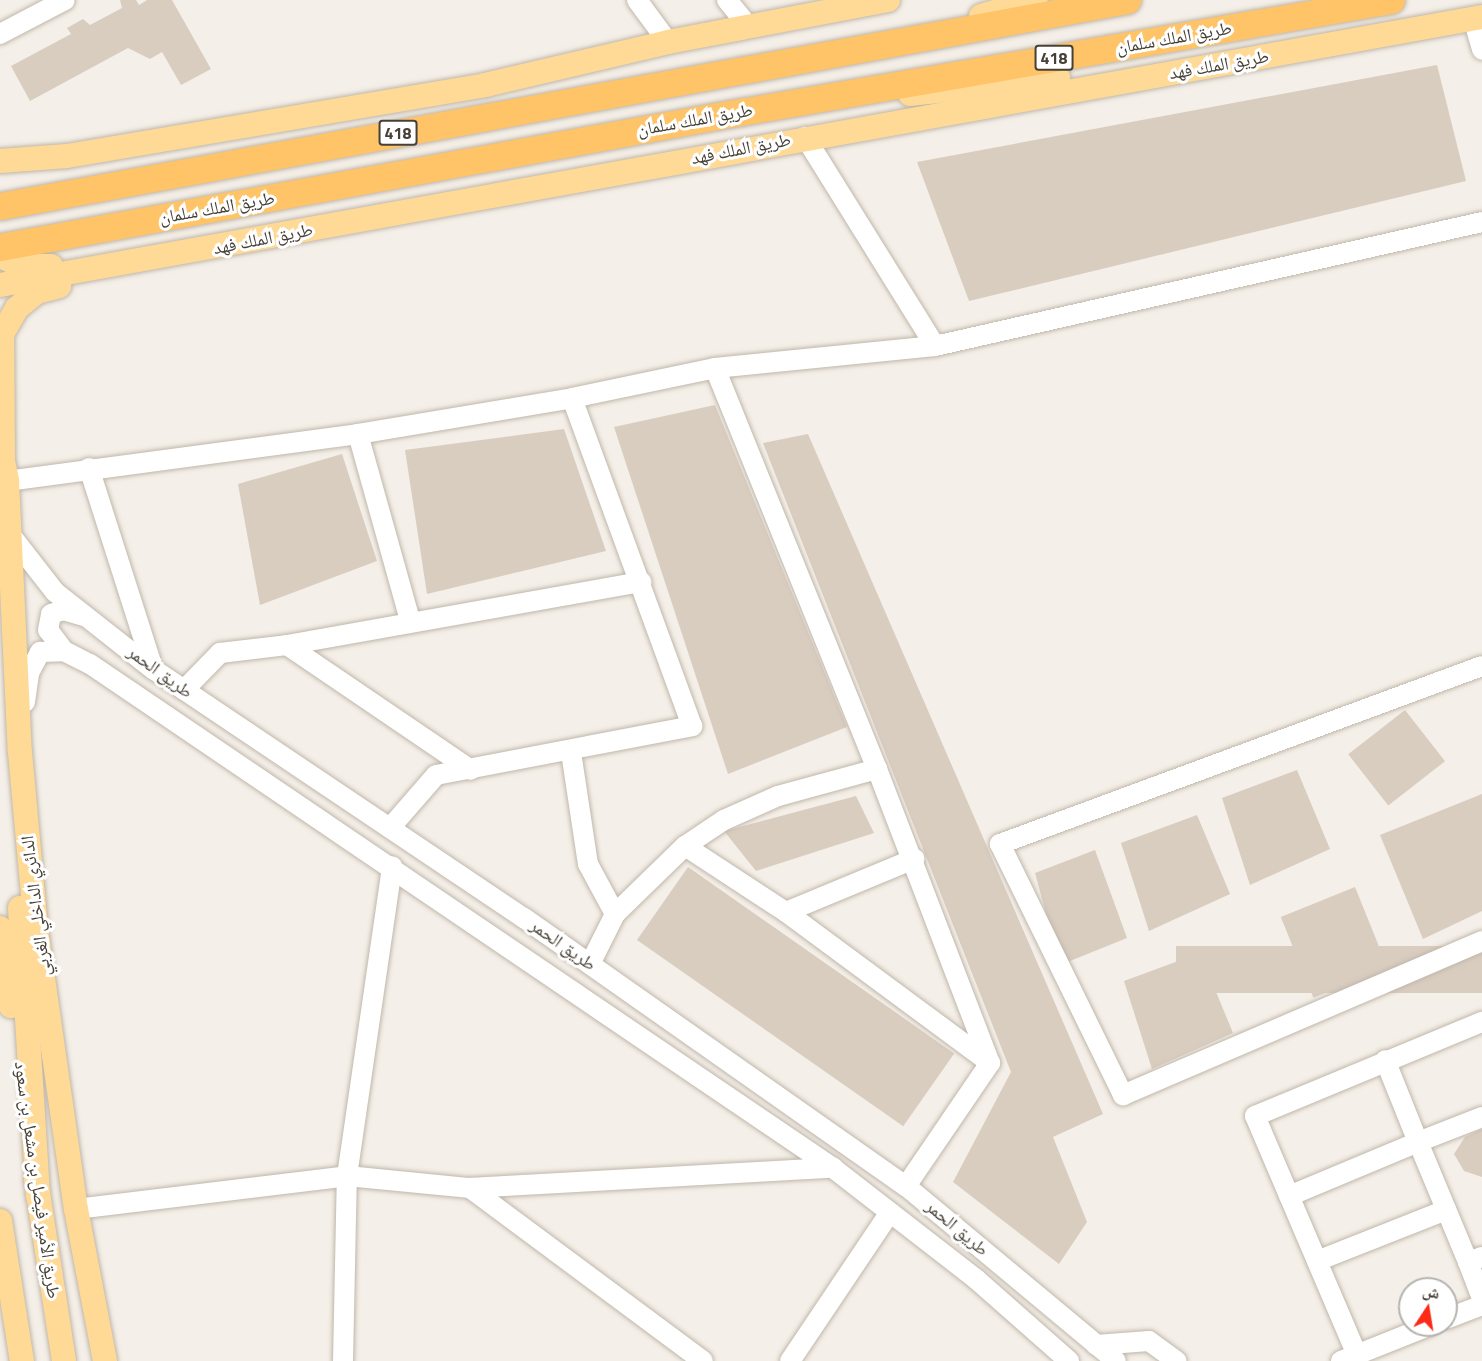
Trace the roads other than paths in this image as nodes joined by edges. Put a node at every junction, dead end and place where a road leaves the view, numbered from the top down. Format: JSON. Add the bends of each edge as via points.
{"nodes":[{"id":1,"x":65,"y":0,"type":"edge"},
{"id":2,"x":637,"y":0,"type":"edge"},
{"id":3,"x":727,"y":0,"type":"edge"},
{"id":4,"x":888,"y":0,"type":"edge"},
{"id":5,"x":1036,"y":0,"type":"edge"},
{"id":6,"x":1127,"y":0,"type":"edge"},
{"id":7,"x":1391,"y":0,"type":"edge"},
{"id":8,"x":1479,"y":17,"type":"edge"},
{"id":9,"x":748,"y":26,"type":"junction"},
{"id":10,"x":0,"y":34,"type":"edge"},
{"id":11,"x":897,"y":41,"type":"junction"},
{"id":12,"x":668,"y":42,"type":"junction"},
{"id":13,"x":1482,"y":50,"type":"edge"},
{"id":14,"x":1297,"y":51,"type":"junction"},
{"id":15,"x":717,"y":116,"type":"junction"},
{"id":16,"x":805,"y":137,"type":"junction"},
{"id":17,"x":67,"y":156,"type":"junction"},
{"id":18,"x":0,"y":161,"type":"edge"},
{"id":19,"x":0,"y":176,"type":"edge"},
{"id":20,"x":0,"y":206,"type":"edge"},
{"id":21,"x":1482,"y":222,"type":"edge"},
{"id":22,"x":0,"y":248,"type":"edge"},
{"id":23,"x":198,"y":251,"type":"junction"},
{"id":24,"x":0,"y":285,"type":"edge"},
{"id":25,"x":935,"y":346,"type":"junction"},
{"id":26,"x":715,"y":368,"type":"junction"},
{"id":27,"x":572,"y":398,"type":"junction"},
{"id":28,"x":358,"y":434,"type":"junction"},
{"id":29,"x":3,"y":463,"type":"edge"},
{"id":30,"x":89,"y":468,"type":"junction"},
{"id":31,"x":9,"y":533,"type":"junction"},
{"id":32,"x":640,"y":582,"type":"junction"},
{"id":33,"x":87,"y":616,"type":"junction"},
{"id":34,"x":410,"y":620,"type":"junction"},
{"id":35,"x":287,"y":645,"type":"junction"},
{"id":36,"x":64,"y":651,"type":"junction"},
{"id":37,"x":1482,"y":666,"type":"edge"},
{"id":38,"x":153,"y":669,"type":"junction"},
{"id":39,"x":184,"y":690,"type":"junction"},
{"id":40,"x":20,"y":752,"type":"junction"},
{"id":41,"x":571,"y":752,"type":"junction"},
{"id":42,"x":877,"y":769,"type":"junction"},
{"id":43,"x":471,"y":770,"type":"junction"},
{"id":44,"x":390,"y":828,"type":"junction"},
{"id":45,"x":685,"y":846,"type":"junction"},
{"id":46,"x":914,"y":859,"type":"junction"},
{"id":47,"x":392,"y":866,"type":"junction"},
{"id":48,"x":786,"y":912,"type":"junction"},
{"id":49,"x":615,"y":914,"type":"junction"},
{"id":50,"x":0,"y":928,"type":"edge"},
{"id":51,"x":1482,"y":941,"type":"edge"},
{"id":52,"x":591,"y":964,"type":"junction"},
{"id":53,"x":1482,"y":1022,"type":"edge"},
{"id":54,"x":1385,"y":1060,"type":"junction"},
{"id":55,"x":990,"y":1063,"type":"junction"},
{"id":56,"x":1482,"y":1116,"type":"edge"},
{"id":57,"x":1418,"y":1142,"type":"junction"},
{"id":58,"x":833,"y":1168,"type":"junction"},
{"id":59,"x":347,"y":1176,"type":"junction"},
{"id":60,"x":906,"y":1185,"type":"junction"},
{"id":61,"x":470,"y":1188,"type":"junction"},
{"id":62,"x":38,"y":1196,"type":"junction"},
{"id":63,"x":1289,"y":1196,"type":"junction"},
{"id":64,"x":76,"y":1209,"type":"junction"},
{"id":65,"x":1446,"y":1210,"type":"junction"},
{"id":66,"x":890,"y":1212,"type":"junction"},
{"id":67,"x":0,"y":1221,"type":"edge"},
{"id":68,"x":1475,"y":1260,"type":"edge"},
{"id":69,"x":1317,"y":1261,"type":"junction"},
{"id":70,"x":1482,"y":1298,"type":"edge"},
{"id":71,"x":1482,"y":1305,"type":"edge"},
{"id":72,"x":1458,"y":1314,"type":"edge"},
{"id":73,"x":1401,"y":1337,"type":"edge"},
{"id":74,"x":1096,"y":1345,"type":"junction"},
{"id":75,"x":1349,"y":1358,"type":"edge"},
{"id":76,"x":22,"y":1361,"type":"edge"},
{"id":77,"x":64,"y":1361,"type":"edge"},
{"id":78,"x":105,"y":1361,"type":"edge"},
{"id":79,"x":343,"y":1361,"type":"edge"},
{"id":80,"x":703,"y":1361,"type":"edge"},
{"id":81,"x":790,"y":1361,"type":"edge"},
{"id":82,"x":1069,"y":1361,"type":"edge"},
{"id":83,"x":1116,"y":1361,"type":"edge"},
{"id":84,"x":1177,"y":1361,"type":"edge"}],
"edges":[{"from":1,"to":10,"type":"street"},
{"from":2,"to":12,"type":"street"},
{"from":3,"to":9,"type":"street"},
{"from":4,"to":9,"type":"main road"},
{"from":5,"to":11,"type":"main road"},
{"from":6,"to":11,"type":"highway","number":"418"},
{"from":7,"to":15,"type":"highway","name":"طريق الملك سلمان","number":"418"},
{"from":8,"to":13,"type":"street"},
{"from":8,"to":14,"type":"main road","name":"طريق الملك فهد"},
{"from":9,"to":12,"type":"main road"},
{"from":11,"to":20,"type":"highway","number":"418"},
{"from":12,"to":17,"type":"main road","via":[[485,85]]},
{"from":14,"to":15,"type":"main road"},
{"from":14,"to":16,"type":"main road","name":"طريق الملك فهد"},
{"from":15,"to":22,"type":"highway","name":"طريق الملك سلمان","number":"418"},
{"from":16,"to":23,"type":"main road","name":"طريق الملك فهد"},
{"from":16,"to":25,"type":"street"},
{"from":17,"to":18,"type":"main road"},
{"from":17,"to":19,"type":"main road"},
{"from":21,"to":25,"type":"street"},
{"from":22,"to":23,"type":"main road","via":[[5,258],[21,266],[65,267]]},
{"from":23,"to":24,"type":"main road","name":"طريق الملك فهد"},
{"from":23,"to":29,"type":"main road","name":"الدائري الداخلي الغربي","via":[[37,292],[17,308],[2,334]]},
{"from":25,"to":26,"type":"street"},
{"from":26,"to":27,"type":"street"},
{"from":26,"to":42,"type":"street"},
{"from":27,"to":28,"type":"street"},
{"from":27,"to":32,"type":"street"},
{"from":28,"to":30,"type":"street"},
{"from":28,"to":34,"type":"street"},
{"from":29,"to":30,"type":"street"},
{"from":29,"to":31,"type":"main road","name":"الدائري الداخلي الغربي"},
{"from":30,"to":38,"type":"street"},
{"from":31,"to":33,"type":"street","name":"طريق الحمر","via":[[56,592]]},
{"from":31,"to":40,"type":"main road","name":"الدائري الداخلي الغربي"},
{"from":32,"to":34,"type":"street"},
{"from":32,"to":41,"type":"street","via":[[692,726]]},
{"from":33,"to":36,"type":"street","via":[[63,610],[51,614],[48,630]]},
{"from":33,"to":38,"type":"street","name":"طريق الحمر"},
{"from":34,"to":35,"type":"street"},
{"from":35,"to":39,"type":"street","via":[[220,653]]},
{"from":35,"to":43,"type":"street"},
{"from":36,"to":40,"type":"street","via":[[40,652],[29,673]]},
{"from":36,"to":47,"type":"street","name":"طريق الحمر","via":[[90,664]]},
{"from":37,"to":51,"type":"street","via":[[1000,844],[1123,1095]]},
{"from":38,"to":39,"type":"street","name":"طريق الحمر"},
{"from":39,"to":44,"type":"street","name":"طريق الحمر"},
{"from":40,"to":62,"type":"main road","via":[[15,820]]},
{"from":40,"to":64,"type":"main road","name":"الدائري الداخلي الغربي","via":[[36,929]]},
{"from":41,"to":43,"type":"street"},
{"from":41,"to":49,"type":"street","via":[[588,864]]},
{"from":42,"to":45,"type":"street","via":[[778,796],[724,820]]},
{"from":42,"to":46,"type":"street"},
{"from":43,"to":44,"type":"street","via":[[436,775]]},
{"from":44,"to":52,"type":"street","name":"طريق الحمر"},
{"from":45,"to":48,"type":"street"},
{"from":45,"to":49,"type":"street"},
{"from":46,"to":48,"type":"street"},
{"from":46,"to":55,"type":"street"},
{"from":47,"to":58,"type":"street","name":"طريق الحمر"},
{"from":47,"to":59,"type":"street"},
{"from":48,"to":55,"type":"street"},
{"from":49,"to":52,"type":"street"},
{"from":50,"to":62,"type":"main road","name":"طريق الأمير فيصل بن مشعل بن سعود"},
{"from":52,"to":60,"type":"street","name":"طريق الحمر"},
{"from":53,"to":54,"type":"street"},
{"from":54,"to":57,"type":"street"},
{"from":54,"to":63,"type":"street","via":[[1255,1116]]},
{"from":55,"to":60,"type":"street"},
{"from":56,"to":57,"type":"street"},
{"from":57,"to":63,"type":"street"},
{"from":57,"to":65,"type":"street"},
{"from":58,"to":61,"type":"street"},
{"from":58,"to":66,"type":"street","name":"طريق الحمر"},
{"from":59,"to":61,"type":"street"},
{"from":59,"to":64,"type":"street"},
{"from":59,"to":79,"type":"street"},
{"from":60,"to":74,"type":"street","name":"طريق الحمر"},
{"from":61,"to":80,"type":"street"},
{"from":62,"to":77,"type":"main road","name":"طريق الأمير فيصل بن مشعل بن سعود"},
{"from":63,"to":69,"type":"street"},
{"from":64,"to":78,"type":"main road","name":"الدائري الداخلي الغربي"},
{"from":65,"to":68,"type":"street"},
{"from":65,"to":69,"type":"street"},
{"from":66,"to":81,"type":"street"},
{"from":66,"to":82,"type":"street","name":"طريق الحمر","via":[[976,1279]]},
{"from":67,"to":76,"type":"main road"},
{"from":68,"to":70,"type":"street"},
{"from":69,"to":75,"type":"street"},
{"from":71,"to":72,"type":"street"},
{"from":73,"to":75,"type":"street"},
{"from":74,"to":83,"type":"street","name":"طريق الحمر"},
{"from":74,"to":84,"type":"street","via":[[1149,1341]]}]}
